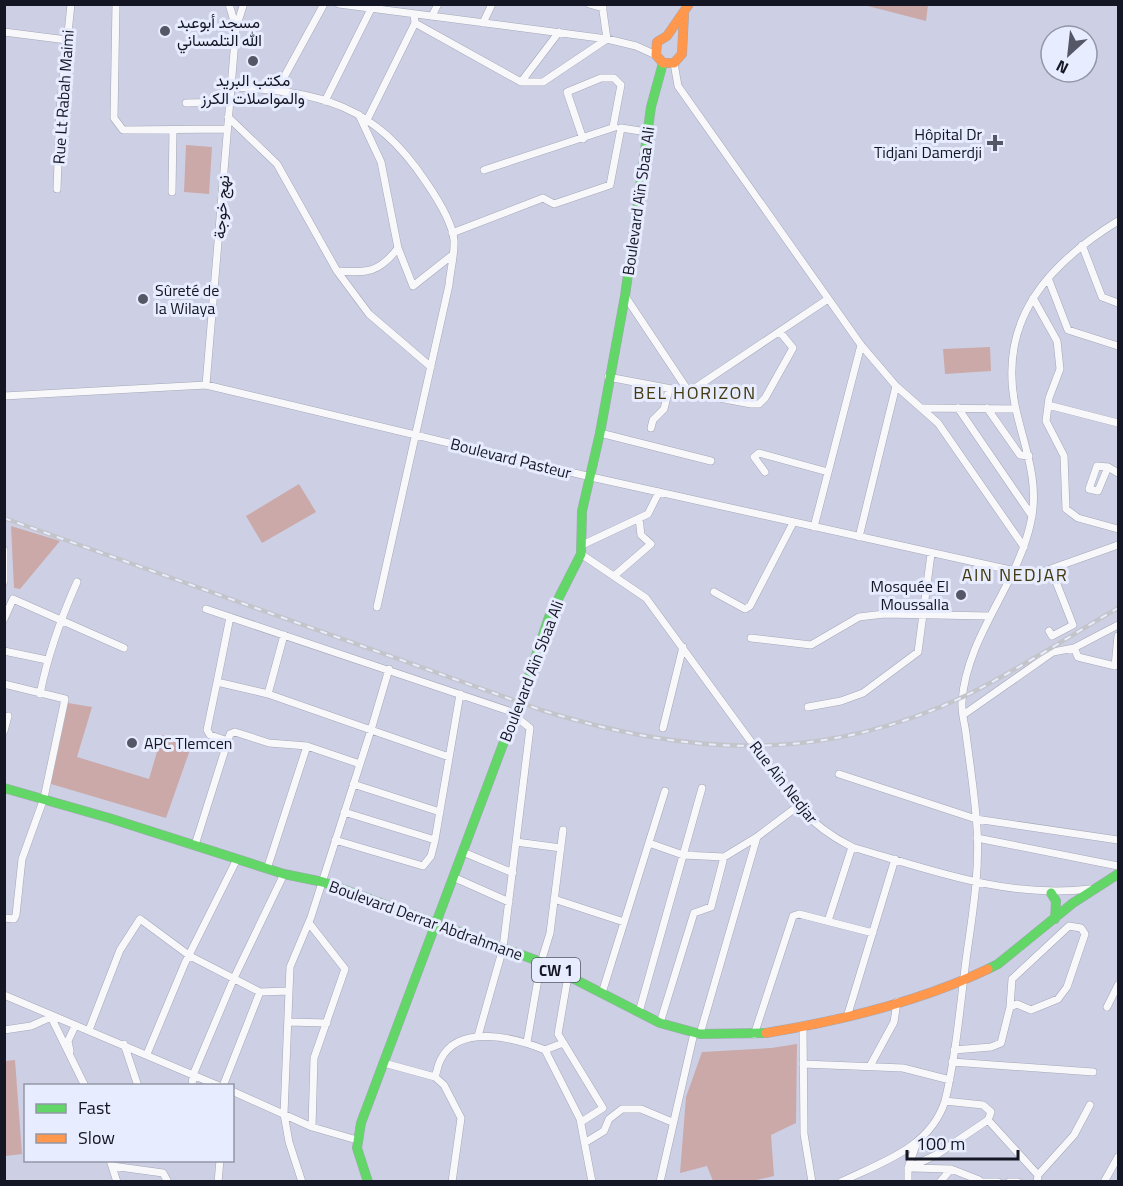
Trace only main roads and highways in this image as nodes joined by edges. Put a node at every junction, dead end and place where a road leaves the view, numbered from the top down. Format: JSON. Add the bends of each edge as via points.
{"nodes":[{"id":1,"x":689,"y":4,"type":"edge"},
{"id":2,"x":684,"y":15,"type":"junction"},
{"id":3,"x":667,"y":36,"type":"junction"},
{"id":4,"x":681,"y":43,"type":"junction"},
{"id":5,"x":660,"y":59,"type":"junction"},
{"id":6,"x":4,"y":788,"type":"edge"},
{"id":7,"x":1119,"y":874,"type":"edge"},
{"id":8,"x":1119,"y":883,"type":"edge"},
{"id":9,"x":1095,"y":889,"type":"junction"},
{"id":10,"x":1051,"y":893,"type":"road end"},
{"id":11,"x":1055,"y":919,"type":"junction"},
{"id":12,"x":434,"y":922,"type":"junction"},
{"id":13,"x":368,"y":1182,"type":"edge"}],
"edges":[{"from":1,"to":2,"type":"main road"},
{"from":2,"to":3,"type":"main road"},
{"from":2,"to":4,"type":"main road"},
{"from":3,"to":4,"type":"main road"},
{"from":3,"to":5,"type":"main road","via":[[657,42]]},
{"from":4,"to":5,"type":"main road","via":[[682,54],[674,63]]},
{"from":5,"to":12,"type":"main road","name":"Boulevard Aïn Sbaa Ali","bridge":true,"via":[[625,296],[582,511],[581,549],[549,617]]},
{"from":6,"to":12,"type":"main road","name":"Boulevard Derrar Abdrahmane","number":"CW 1","via":[[267,869],[323,882]]},
{"from":7,"to":9,"type":"main road","name":"Boulevard Derrar Abdrahmane"},
{"from":8,"to":9,"type":"main road","name":"Boulevard Derrar Abdrahmane"},
{"from":9,"to":11,"type":"main road","name":"Boulevard Derrar Abdrahmane"},
{"from":10,"to":11,"type":"main road","via":[[1056,901]]},
{"from":11,"to":12,"type":"main road","name":"Boulevard Derrar Abdrahmane","number":"CW 1","via":[[998,964],[963,981],[847,1017],[754,1035],[697,1034],[660,1023],[541,962]]},
{"from":12,"to":13,"type":"main road","name":"Boulevard Aïn Sbaa Ali","via":[[361,1123],[358,1155]]}]}
